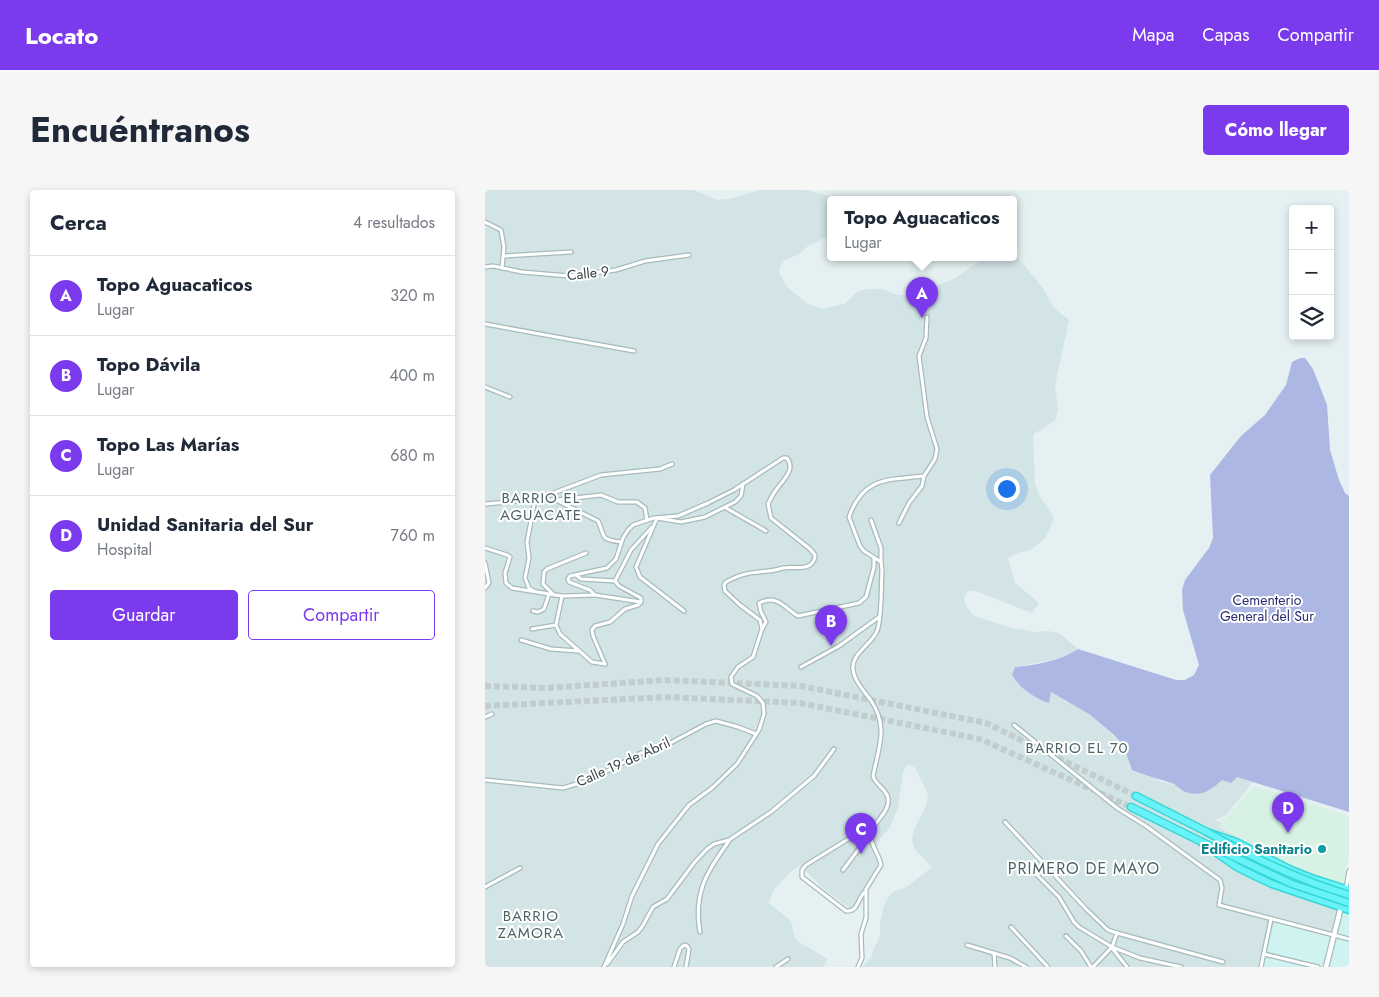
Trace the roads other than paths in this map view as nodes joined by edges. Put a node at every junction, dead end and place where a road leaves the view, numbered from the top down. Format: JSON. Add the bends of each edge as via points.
{"nodes":[{"id":1,"x":485,"y":222,"type":"edge"},
{"id":2,"x":571,"y":252,"type":"dead end"},
{"id":3,"x":689,"y":255,"type":"dead end"},
{"id":4,"x":504,"y":256,"type":"junction"},
{"id":5,"x":485,"y":267,"type":"edge"},
{"id":6,"x":502,"y":268,"type":"junction"},
{"id":7,"x":927,"y":317,"type":"dead end"},
{"id":8,"x":485,"y":324,"type":"edge"},
{"id":9,"x":634,"y":351,"type":"dead end"},
{"id":10,"x":485,"y":387,"type":"edge"},
{"id":11,"x":510,"y":397,"type":"dead end"},
{"id":12,"x":672,"y":464,"type":"dead end"},
{"id":13,"x":924,"y":476,"type":"junction"},
{"id":14,"x":743,"y":483,"type":"junction"},
{"id":15,"x":535,"y":500,"type":"junction"},
{"id":16,"x":556,"y":500,"type":"junction"},
{"id":17,"x":486,"y":504,"type":"edge"},
{"id":18,"x":726,"y":508,"type":"junction"},
{"id":19,"x":657,"y":518,"type":"junction"},
{"id":20,"x":647,"y":520,"type":"junction"},
{"id":21,"x":871,"y":520,"type":"dead end"},
{"id":22,"x":899,"y":523,"type":"dead end"},
{"id":23,"x":653,"y":525,"type":"junction"},
{"id":24,"x":766,"y":531,"type":"dead end"},
{"id":25,"x":621,"y":542,"type":"junction"},
{"id":26,"x":485,"y":548,"type":"edge"},
{"id":27,"x":585,"y":553,"type":"dead end"},
{"id":28,"x":873,"y":558,"type":"junction"},
{"id":29,"x":881,"y":562,"type":"junction"},
{"id":30,"x":485,"y":563,"type":"edge"},
{"id":31,"x":576,"y":575,"type":"junction"},
{"id":32,"x":615,"y":581,"type":"junction"},
{"id":33,"x":485,"y":588,"type":"edge"},
{"id":34,"x":537,"y":593,"type":"junction"},
{"id":35,"x":549,"y":594,"type":"junction"},
{"id":36,"x":554,"y":595,"type":"junction"},
{"id":37,"x":595,"y":595,"type":"junction"},
{"id":38,"x":562,"y":596,"type":"junction"},
{"id":39,"x":641,"y":602,"type":"junction"},
{"id":40,"x":533,"y":611,"type":"dead end"},
{"id":41,"x":684,"y":612,"type":"dead end"},
{"id":42,"x":879,"y":616,"type":"junction"},
{"id":43,"x":556,"y":625,"type":"junction"},
{"id":44,"x":532,"y":629,"type":"dead end"},
{"id":45,"x":762,"y":629,"type":"junction"},
{"id":46,"x":521,"y":640,"type":"dead end"},
{"id":47,"x":579,"y":651,"type":"junction"},
{"id":48,"x":801,"y":667,"type":"dead end"},
{"id":49,"x":492,"y":714,"type":"dead end"},
{"id":50,"x":485,"y":717,"type":"edge"},
{"id":51,"x":1014,"y":725,"type":"dead end"},
{"id":52,"x":756,"y":734,"type":"junction"},
{"id":53,"x":833,"y":749,"type":"dead end"},
{"id":54,"x":485,"y":780,"type":"edge"},
{"id":55,"x":1136,"y":796,"type":"tunnel mouth"},
{"id":56,"x":1131,"y":807,"type":"tunnel mouth"},
{"id":57,"x":1005,"y":822,"type":"dead end"},
{"id":58,"x":876,"y":824,"type":"junction"},
{"id":59,"x":1207,"y":832,"type":"junction"},
{"id":60,"x":871,"y":833,"type":"junction"},
{"id":61,"x":729,"y":840,"type":"junction"},
{"id":62,"x":1200,"y":842,"type":"junction"},
{"id":63,"x":521,"y":868,"type":"dead end"},
{"id":64,"x":843,"y":870,"type":"dead end"},
{"id":65,"x":1349,"y":871,"type":"edge"},
{"id":66,"x":1034,"y":872,"type":"dead end"},
{"id":67,"x":485,"y":887,"type":"edge"},
{"id":68,"x":1348,"y":891,"type":"edge"},
{"id":69,"x":865,"y":892,"type":"junction"},
{"id":70,"x":1349,"y":902,"type":"edge"},
{"id":71,"x":1341,"y":908,"type":"junction"},
{"id":72,"x":1349,"y":910,"type":"edge"},
{"id":73,"x":1271,"y":919,"type":"junction"},
{"id":74,"x":1011,"y":928,"type":"dead end"},
{"id":75,"x":700,"y":932,"type":"dead end"},
{"id":76,"x":1117,"y":933,"type":"junction"},
{"id":77,"x":1334,"y":935,"type":"junction"},
{"id":78,"x":1066,"y":936,"type":"dead end"},
{"id":79,"x":1349,"y":939,"type":"edge"},
{"id":80,"x":967,"y":944,"type":"dead end"},
{"id":81,"x":1112,"y":947,"type":"junction"},
{"id":82,"x":994,"y":953,"type":"junction"},
{"id":83,"x":1263,"y":954,"type":"junction"},
{"id":84,"x":788,"y":959,"type":"dead end"},
{"id":85,"x":1223,"y":962,"type":"dead end"},
{"id":86,"x":605,"y":967,"type":"edge"},
{"id":87,"x":674,"y":967,"type":"edge"},
{"id":88,"x":686,"y":967,"type":"edge"},
{"id":89,"x":776,"y":967,"type":"edge"},
{"id":90,"x":858,"y":967,"type":"edge"},
{"id":91,"x":995,"y":967,"type":"edge"},
{"id":92,"x":1025,"y":967,"type":"edge"},
{"id":93,"x":1048,"y":967,"type":"edge"},
{"id":94,"x":1092,"y":967,"type":"edge"},
{"id":95,"x":1127,"y":967,"type":"edge"},
{"id":96,"x":1181,"y":967,"type":"edge"},
{"id":97,"x":1261,"y":967,"type":"edge"},
{"id":98,"x":1318,"y":967,"type":"edge"},
{"id":99,"x":1326,"y":967,"type":"edge"}],
"edges":[{"from":1,"to":4,"type":"street","via":[[501,230]]},
{"from":2,"to":4,"type":"street"},
{"from":3,"to":6,"type":"street","name":"Calle 9","via":[[569,276]]},
{"from":4,"to":6,"type":"street"},
{"from":5,"to":6,"type":"street","name":"Calle 9"},
{"from":7,"to":13,"type":"street","via":[[926,338],[919,356],[927,417],[937,449]]},
{"from":8,"to":9,"type":"street"},
{"from":10,"to":11,"type":"street"},
{"from":12,"to":15,"type":"street","via":[[601,475]]},
{"from":13,"to":22,"type":"street","via":[[922,486]]},
{"from":13,"to":28,"type":"street","via":[[873,484],[860,494],[853,505],[849,517],[853,531],[860,546]]},
{"from":14,"to":18,"type":"street","via":[[741,496]]},
{"from":14,"to":19,"type":"street","via":[[678,516]]},
{"from":14,"to":45,"type":"street","via":[[773,463],[787,458],[791,467],[768,504],[771,518],[815,555],[812,564],[805,568],[752,572],[726,582],[725,591],[760,620]]},
{"from":15,"to":16,"type":"street"},
{"from":15,"to":17,"type":"street"},
{"from":15,"to":34,"type":"street","via":[[527,542],[529,558],[525,578],[529,588]]},
{"from":16,"to":20,"type":"street","via":[[601,495],[618,502],[637,502],[645,508]]},
{"from":16,"to":25,"type":"street","via":[[597,521],[605,538]]},
{"from":18,"to":19,"type":"street","via":[[687,522]]},
{"from":18,"to":24,"type":"street"},
{"from":19,"to":20,"type":"street"},
{"from":19,"to":23,"type":"street"},
{"from":20,"to":25,"type":"street","via":[[633,525]]},
{"from":21,"to":29,"type":"street","via":[[881,548]]},
{"from":23,"to":32,"type":"street","via":[[631,550]]},
{"from":23,"to":41,"type":"street","via":[[637,564],[637,572]]},
{"from":25,"to":31,"type":"street","via":[[616,559],[607,568]]},
{"from":26,"to":34,"type":"street","via":[[510,557],[505,573],[506,583],[512,588]]},
{"from":27,"to":36,"type":"street","via":[[544,572],[543,584]]},
{"from":28,"to":29,"type":"street"},
{"from":28,"to":45,"type":"street","via":[[874,567],[866,597],[859,603],[798,616],[775,600],[761,601],[761,612],[766,622]]},
{"from":29,"to":42,"type":"street"},
{"from":30,"to":33,"type":"street","via":[[489,580]]},
{"from":31,"to":32,"type":"street","via":[[581,579]]},
{"from":31,"to":37,"type":"street","via":[[570,576],[569,582]]},
{"from":32,"to":39,"type":"street","via":[[641,598]]},
{"from":34,"to":35,"type":"street"},
{"from":35,"to":36,"type":"street"},
{"from":35,"to":40,"type":"street","via":[[544,610]]},
{"from":36,"to":38,"type":"street"},
{"from":37,"to":38,"type":"street"},
{"from":37,"to":39,"type":"street"},
{"from":38,"to":43,"type":"street"},
{"from":39,"to":47,"type":"street","via":[[610,622],[595,626],[593,636],[605,664],[592,662]]},
{"from":42,"to":48,"type":"street","via":[[839,646]]},
{"from":42,"to":58,"type":"street","via":[[877,631],[856,657],[853,666],[857,682],[875,707],[880,722],[881,744],[873,776],[888,798]]},
{"from":43,"to":44,"type":"street"},
{"from":43,"to":47,"type":"street","via":[[560,634]]},
{"from":45,"to":52,"type":"street","via":[[753,658],[738,667],[731,677],[732,684],[757,696],[763,703],[764,714]]},
{"from":46,"to":47,"type":"street","via":[[551,649]]},
{"from":49,"to":50,"type":"street"},
{"from":51,"to":73,"type":"street","via":[[1117,808],[1220,880],[1222,888],[1218,903]]},
{"from":52,"to":54,"type":"street","name":"Calle 19 de Abril","via":[[715,722],[706,724],[590,780],[563,788]]},
{"from":52,"to":86,"type":"street","via":[[737,764],[689,805],[658,844],[632,896]]},
{"from":53,"to":61,"type":"street","via":[[803,786]]},
{"from":55,"to":59,"type":"highway"},
{"from":56,"to":62,"type":"highway"},
{"from":57,"to":76,"type":"street","via":[[1086,909],[1108,930]]},
{"from":58,"to":60,"type":"street"},
{"from":58,"to":69,"type":"street","via":[[806,865],[801,874],[847,910],[852,911]]},
{"from":59,"to":68,"type":"highway","bridge":true,"via":[[1236,842],[1291,870]]},
{"from":59,"to":68,"type":"highway","bridge":true,"via":[[1286,873]]},
{"from":60,"to":64,"type":"street"},
{"from":60,"to":69,"type":"street","via":[[881,865]]},
{"from":61,"to":75,"type":"street","via":[[710,869],[699,894],[697,914]]},
{"from":61,"to":86,"type":"street","via":[[714,844],[700,855],[667,899],[653,907],[638,932],[623,942]]},
{"from":62,"to":70,"type":"highway","bridge":true,"via":[[1292,884]]},
{"from":62,"to":71,"type":"highway","bridge":true,"via":[[1237,867],[1283,888]]},
{"from":63,"to":67,"type":"street"},
{"from":65,"to":68,"type":"street"},
{"from":66,"to":81,"type":"street","via":[[1059,897],[1074,922]]},
{"from":68,"to":71,"type":"street"},
{"from":69,"to":90,"type":"street","via":[[866,918]]},
{"from":71,"to":72,"type":"highway"},
{"from":71,"to":77,"type":"street"},
{"from":73,"to":77,"type":"street"},
{"from":73,"to":83,"type":"street"},
{"from":74,"to":93,"type":"street"},
{"from":76,"to":81,"type":"street"},
{"from":76,"to":85,"type":"street"},
{"from":77,"to":79,"type":"street"},
{"from":77,"to":99,"type":"street"},
{"from":78,"to":94,"type":"street"},
{"from":80,"to":82,"type":"street"},
{"from":81,"to":94,"type":"street"},
{"from":81,"to":95,"type":"street"},
{"from":81,"to":96,"type":"street","via":[[1140,958]]},
{"from":82,"to":91,"type":"street"},
{"from":82,"to":92,"type":"street"},
{"from":83,"to":97,"type":"street"},
{"from":83,"to":98,"type":"street"},
{"from":84,"to":89,"type":"street"},
{"from":87,"to":88,"type":"street","via":[[684,945],[689,949]]}]}
